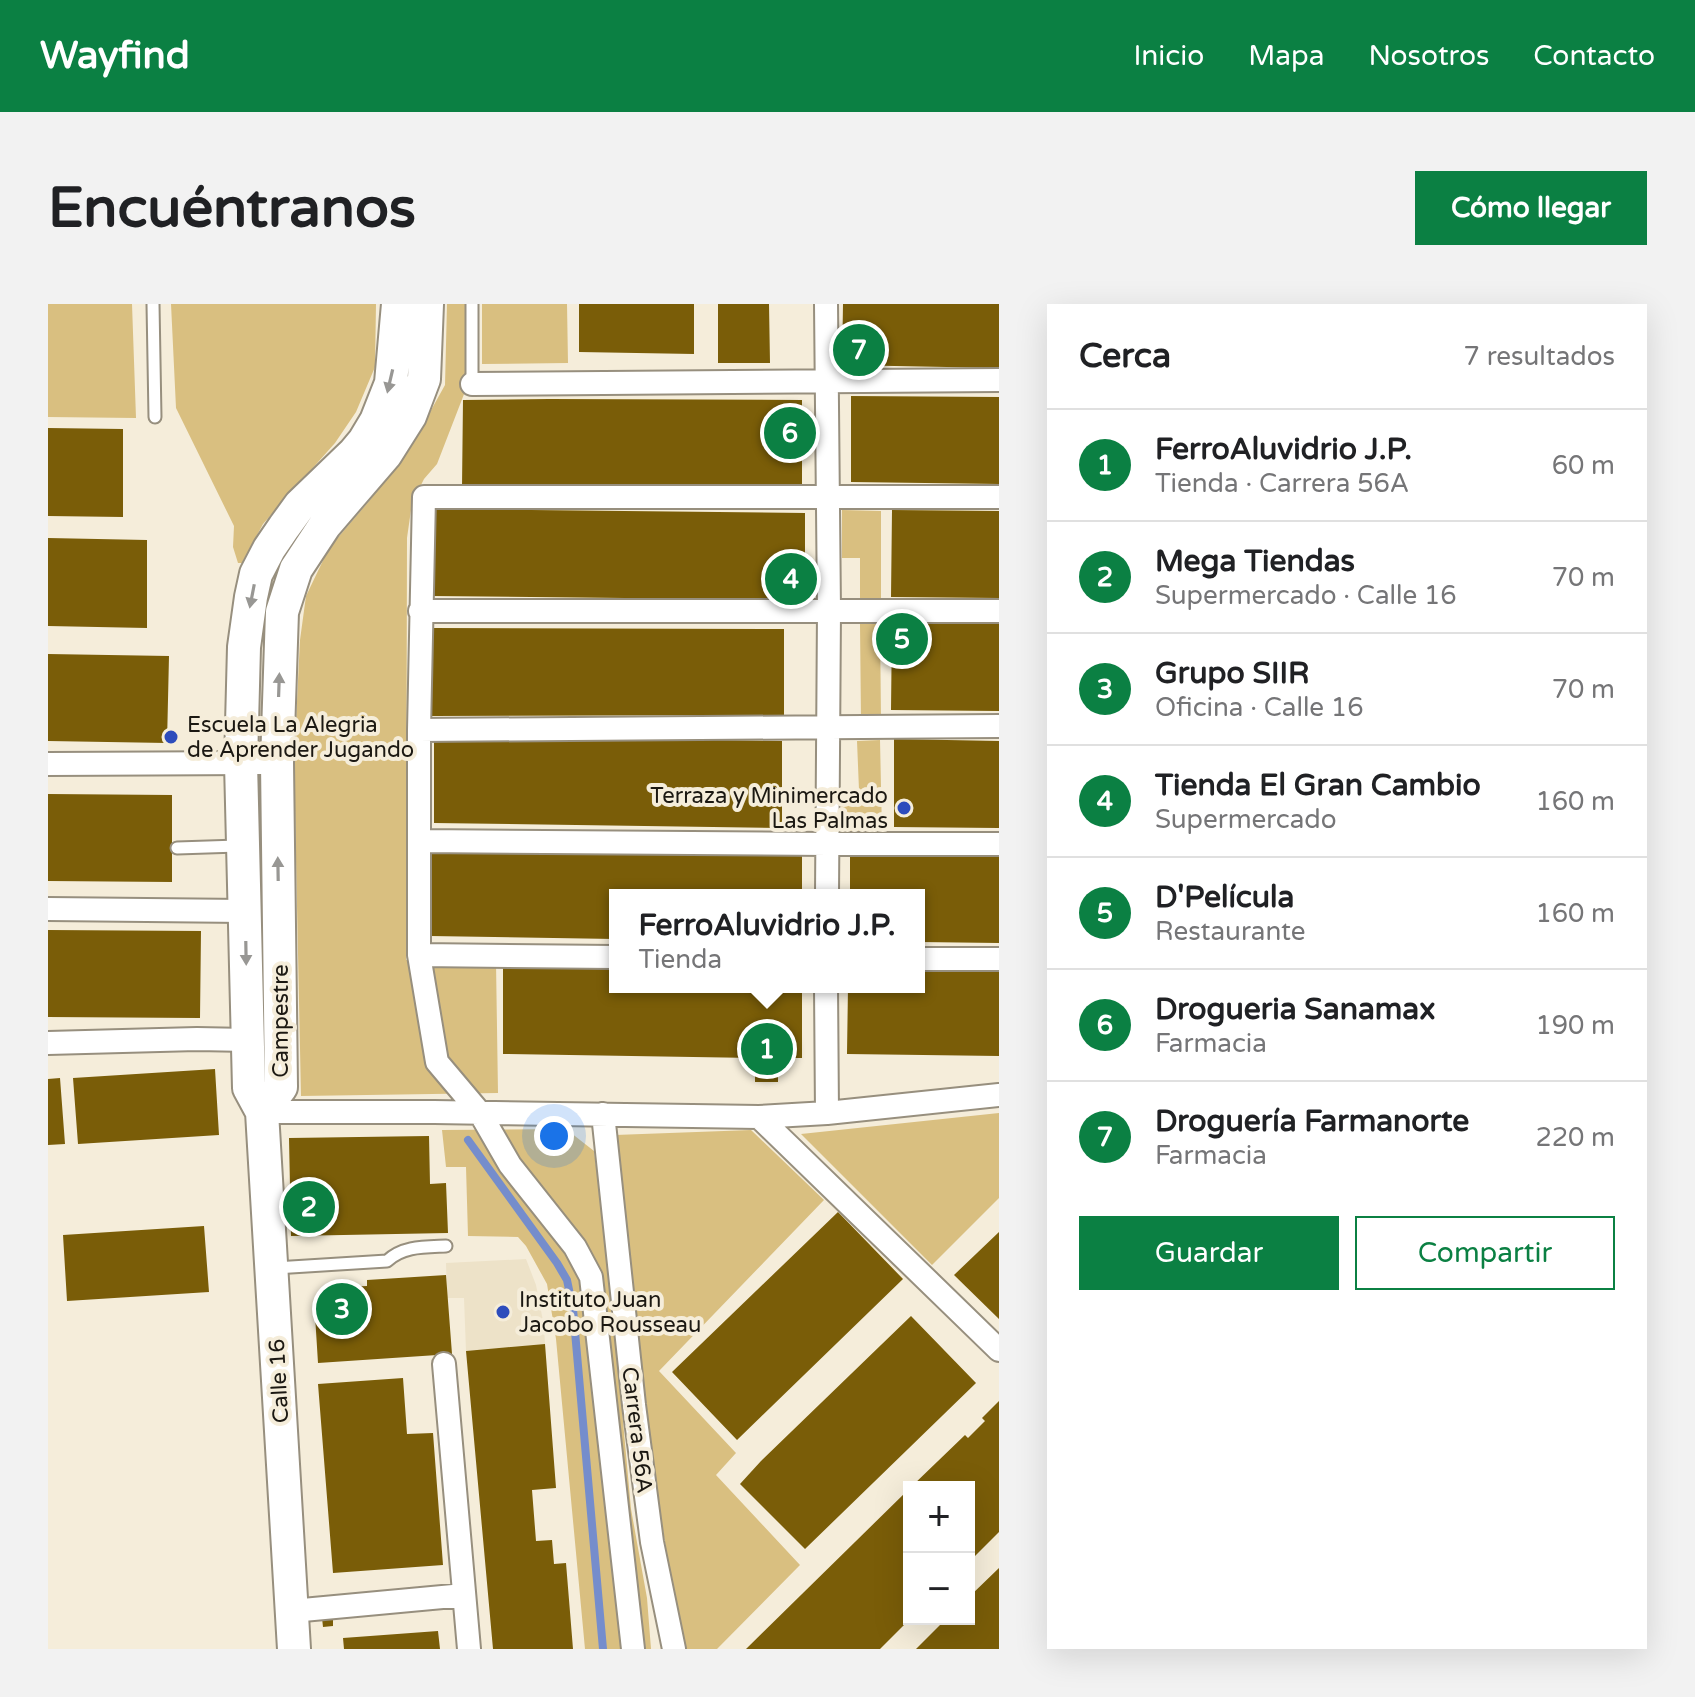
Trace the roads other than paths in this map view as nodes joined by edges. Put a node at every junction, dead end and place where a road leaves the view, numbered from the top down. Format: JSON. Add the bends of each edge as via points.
{"nodes":[{"id":1,"x":153,"y":304,"type":"edge"},
{"id":2,"x":398,"y":304,"type":"edge"},
{"id":3,"x":427,"y":304,"type":"edge"},
{"id":4,"x":472,"y":304,"type":"edge"},
{"id":5,"x":826,"y":304,"type":"edge"},
{"id":6,"x":999,"y":380,"type":"edge"},
{"id":7,"x":827,"y":381,"type":"junction"},
{"id":8,"x":472,"y":384,"type":"joint"},
{"id":9,"x":155,"y":417,"type":"dead end"},
{"id":10,"x":999,"y":497,"type":"edge"},
{"id":11,"x":828,"y":498,"type":"junction"},
{"id":12,"x":300,"y":505,"type":"junction"},
{"id":13,"x":325,"y":525,"type":"junction"},
{"id":14,"x":420,"y":611,"type":"junction"},
{"id":15,"x":829,"y":611,"type":"junction"},
{"id":16,"x":999,"y":611,"type":"edge"},
{"id":17,"x":999,"y":726,"type":"edge"},
{"id":18,"x":827,"y":728,"type":"junction"},
{"id":19,"x":419,"y":730,"type":"junction"},
{"id":20,"x":241,"y":763,"type":"junction"},
{"id":21,"x":277,"y":763,"type":"junction"},
{"id":22,"x":48,"y":764,"type":"edge"},
{"id":23,"x":419,"y":841,"type":"junction"},
{"id":24,"x":828,"y":844,"type":"junction"},
{"id":25,"x":999,"y":844,"type":"edge"},
{"id":26,"x":243,"y":846,"type":"junction"},
{"id":27,"x":177,"y":848,"type":"dead end"},
{"id":28,"x":827,"y":889,"type":"edge"},
{"id":29,"x":48,"y":909,"type":"edge"},
{"id":30,"x":245,"y":911,"type":"junction"},
{"id":31,"x":419,"y":955,"type":"junction"},
{"id":32,"x":609,"y":957,"type":"edge"},
{"id":33,"x":925,"y":959,"type":"edge"},
{"id":34,"x":999,"y":959,"type":"edge"},
{"id":35,"x":826,"y":993,"type":"edge"},
{"id":36,"x":248,"y":1040,"type":"junction"},
{"id":37,"x":48,"y":1043,"type":"edge"},
{"id":38,"x":999,"y":1095,"type":"edge"},
{"id":39,"x":262,"y":1112,"type":"junction"},
{"id":40,"x":480,"y":1113,"type":"junction"},
{"id":41,"x":827,"y":1113,"type":"junction"},
{"id":42,"x":603,"y":1114,"type":"junction"},
{"id":43,"x":759,"y":1117,"type":"junction"},
{"id":44,"x":446,"y":1246,"type":"dead end"},
{"id":45,"x":272,"y":1268,"type":"junction"},
{"id":46,"x":999,"y":1350,"type":"edge"},
{"id":47,"x":444,"y":1364,"type":"dead end"},
{"id":48,"x":464,"y":1595,"type":"junction"},
{"id":49,"x":292,"y":1611,"type":"junction"},
{"id":50,"x":294,"y":1649,"type":"edge"},
{"id":51,"x":469,"y":1649,"type":"edge"},
{"id":52,"x":633,"y":1649,"type":"edge"},
{"id":53,"x":674,"y":1649,"type":"edge"}],
"edges":[{"from":1,"to":9,"type":"lane"},
{"from":2,"to":12,"type":"street","name":"Campestre","one_way":true,"via":[[391,383],[376,421],[354,453]]},
{"from":3,"to":13,"type":"street","name":"Campestre","via":[[424,379],[410,416],[386,454]]},
{"from":4,"to":8,"type":"lane"},
{"from":5,"to":7,"type":"street"},
{"from":6,"to":7,"type":"street"},
{"from":7,"to":8,"type":"street"},
{"from":7,"to":11,"type":"street"},
{"from":10,"to":11,"type":"street"},
{"from":11,"to":14,"type":"street","via":[[424,497]]},
{"from":11,"to":15,"type":"street"},
{"from":12,"to":13,"type":"street"},
{"from":12,"to":20,"type":"street","name":"Campestre","one_way":true,"via":[[256,574],[244,647]]},
{"from":21,"to":13,"type":"street","name":"Campestre","one_way":true,"via":[[282,612],[296,569]]},
{"from":14,"to":15,"type":"street"},
{"from":14,"to":19,"type":"street"},
{"from":15,"to":16,"type":"street"},
{"from":15,"to":18,"type":"street"},
{"from":17,"to":18,"type":"street"},
{"from":18,"to":19,"type":"street"},
{"from":18,"to":24,"type":"street"},
{"from":19,"to":23,"type":"street"},
{"from":20,"to":21,"type":"street"},
{"from":20,"to":22,"type":"street"},
{"from":20,"to":26,"type":"street","name":"Campestre"},
{"from":39,"to":21,"type":"street","name":"Campestre","one_way":true,"via":[[281,1087]]},
{"from":23,"to":24,"type":"street"},
{"from":23,"to":31,"type":"street"},
{"from":24,"to":25,"type":"street"},
{"from":24,"to":28,"type":"street"},
{"from":26,"to":27,"type":"lane"},
{"from":26,"to":30,"type":"street","name":"Campestre"},
{"from":29,"to":30,"type":"street"},
{"from":30,"to":36,"type":"street","name":"Campestre","one_way":true},
{"from":31,"to":32,"type":"street"},
{"from":31,"to":40,"type":"street","via":[[437,1062]]},
{"from":33,"to":34,"type":"street"},
{"from":35,"to":41,"type":"street"},
{"from":36,"to":37,"type":"street"},
{"from":36,"to":39,"type":"street","name":"Campestre","via":[[249,1088]]},
{"from":38,"to":41,"type":"street"},
{"from":39,"to":40,"type":"street"},
{"from":39,"to":45,"type":"street","name":"Calle 16"},
{"from":40,"to":42,"type":"street"},
{"from":40,"to":52,"type":"street","via":[[510,1165],[575,1247],[591,1277]]},
{"from":41,"to":43,"type":"street"},
{"from":42,"to":43,"type":"street"},
{"from":42,"to":53,"type":"street","name":"Carrera 56A","via":[[652,1542]]},
{"from":43,"to":46,"type":"street"},
{"from":44,"to":45,"type":"lane","via":[[409,1249],[387,1261]]},
{"from":45,"to":49,"type":"street","name":"Calle 16"},
{"from":47,"to":48,"type":"street"},
{"from":48,"to":49,"type":"street"},
{"from":48,"to":51,"type":"street"},
{"from":49,"to":50,"type":"street","name":"Calle 16"}]}
